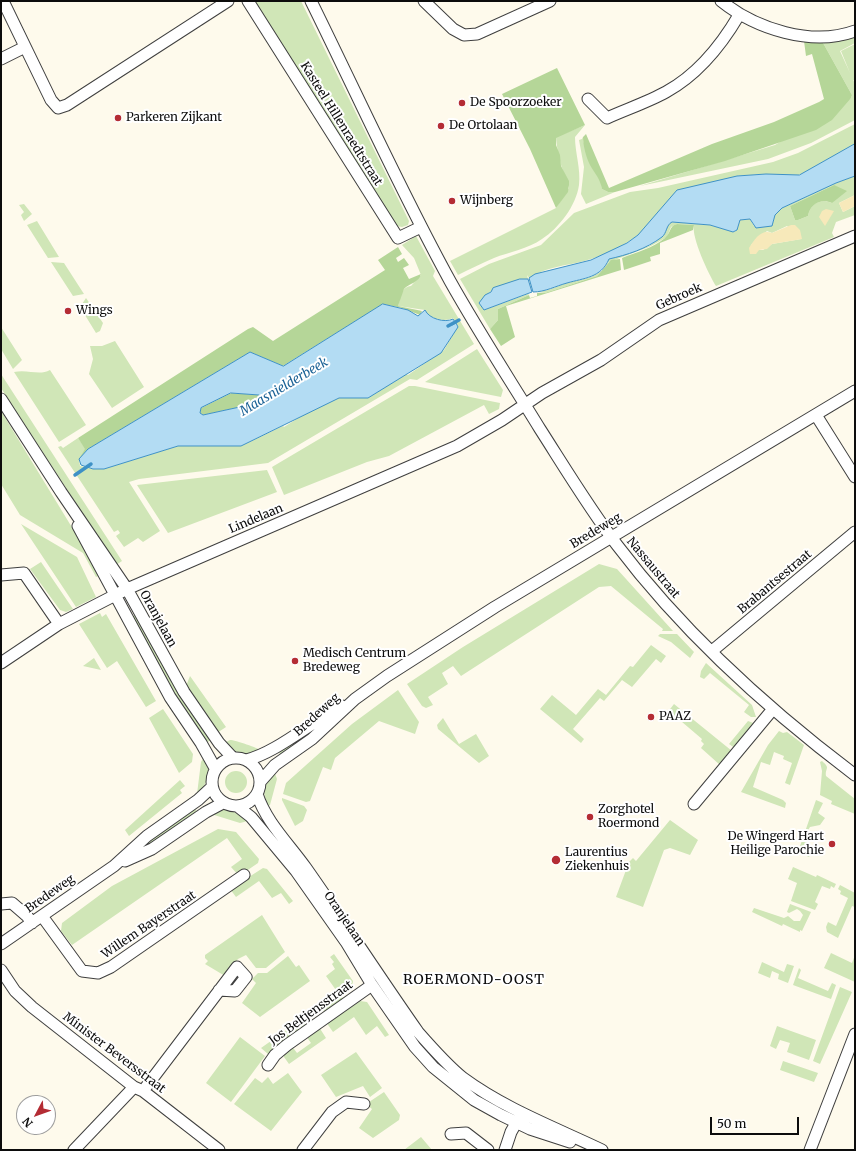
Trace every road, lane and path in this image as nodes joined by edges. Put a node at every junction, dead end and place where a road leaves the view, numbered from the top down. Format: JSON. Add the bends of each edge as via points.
{"nodes":[{"id":1,"x":3,"y":1,"type":"edge"},
{"id":2,"x":228,"y":1,"type":"edge"},
{"id":3,"x":248,"y":1,"type":"edge"},
{"id":4,"x":311,"y":1,"type":"edge"},
{"id":5,"x":424,"y":1,"type":"edge"},
{"id":6,"x":550,"y":1,"type":"edge"},
{"id":7,"x":721,"y":1,"type":"edge"},
{"id":8,"x":739,"y":15,"type":"junction"},
{"id":9,"x":855,"y":31,"type":"edge"},
{"id":10,"x":25,"y":47,"type":"junction"},
{"id":11,"x":1,"y":59,"type":"edge"},
{"id":12,"x":588,"y":99,"type":"dead end"},
{"id":13,"x":421,"y":227,"type":"junction"},
{"id":14,"x":855,"y":236,"type":"edge"},
{"id":15,"x":855,"y":391,"type":"edge"},
{"id":16,"x":1,"y":399,"type":"edge"},
{"id":17,"x":525,"y":404,"type":"junction"},
{"id":18,"x":816,"y":415,"type":"junction"},
{"id":19,"x":855,"y":477,"type":"edge"},
{"id":20,"x":60,"y":492,"type":"junction"},
{"id":21,"x":855,"y":532,"type":"edge"},
{"id":22,"x":611,"y":538,"type":"junction"},
{"id":23,"x":1,"y":575,"type":"edge"},
{"id":24,"x":131,"y":587,"type":"junction"},
{"id":25,"x":116,"y":595,"type":"junction"},
{"id":26,"x":59,"y":624,"type":"junction"},
{"id":27,"x":712,"y":651,"type":"junction"},
{"id":28,"x":1,"y":663,"type":"edge"},
{"id":29,"x":355,"y":699,"type":"junction"},
{"id":30,"x":773,"y":708,"type":"junction"},
{"id":31,"x":233,"y":758,"type":"junction"},
{"id":32,"x":246,"y":760,"type":"junction"},
{"id":33,"x":215,"y":768,"type":"junction"},
{"id":34,"x":855,"y":775,"type":"edge"},
{"id":35,"x":260,"y":782,"type":"junction"},
{"id":36,"x":212,"y":787,"type":"junction"},
{"id":37,"x":257,"y":794,"type":"junction"},
{"id":38,"x":223,"y":803,"type":"junction"},
{"id":39,"x":694,"y":804,"type":"dead end"},
{"id":40,"x":237,"y":806,"type":"junction"},
{"id":41,"x":114,"y":866,"type":"junction"},
{"id":42,"x":244,"y":875,"type":"dead end"},
{"id":43,"x":1,"y":904,"type":"edge"},
{"id":44,"x":42,"y":916,"type":"junction"},
{"id":45,"x":32,"y":922,"type":"junction"},
{"id":46,"x":1,"y":944,"type":"edge"},
{"id":47,"x":1,"y":970,"type":"edge"},
{"id":48,"x":372,"y":985,"type":"junction"},
{"id":49,"x":220,"y":990,"type":"dead end"},
{"id":50,"x":855,"y":1034,"type":"edge"},
{"id":51,"x":430,"y":1045,"type":"junction"},
{"id":52,"x":421,"y":1054,"type":"junction"},
{"id":53,"x":268,"y":1065,"type":"dead end"},
{"id":54,"x":138,"y":1089,"type":"junction"},
{"id":55,"x":364,"y":1104,"type":"dead end"},
{"id":56,"x":520,"y":1117,"type":"junction"},
{"id":57,"x":451,"y":1134,"type":"dead end"},
{"id":58,"x":74,"y":1150,"type":"edge"},
{"id":59,"x":219,"y":1150,"type":"edge"},
{"id":60,"x":303,"y":1150,"type":"edge"},
{"id":61,"x":488,"y":1150,"type":"edge"},
{"id":62,"x":505,"y":1150,"type":"edge"},
{"id":63,"x":587,"y":1150,"type":"edge"},
{"id":64,"x":602,"y":1150,"type":"edge"},
{"id":65,"x":810,"y":1150,"type":"edge"}],
"edges":[{"from":1,"to":10,"type":"street"},
{"from":2,"to":10,"type":"street","via":[[67,105],[58,108],[51,100]]},
{"from":3,"to":13,"type":"street","name":"Kasteel Hillenraedtstraat","via":[[398,238]]},
{"from":4,"to":13,"type":"street","name":"Kasteel Hillenraedtstraat"},
{"from":5,"to":6,"type":"street","via":[[453,29],[464,35],[477,34]]},
{"from":7,"to":8,"type":"street"},
{"from":8,"to":9,"type":"street","via":[[772,29],[800,35],[837,36]]},
{"from":8,"to":12,"type":"street","via":[[728,34],[704,61],[684,80],[666,92],[607,118]]},
{"from":10,"to":11,"type":"street"},
{"from":13,"to":17,"type":"street","name":"Kasteel Hillenraedtstraat","via":[[484,339]]},
{"from":14,"to":17,"type":"street","name":"Gebroek","via":[[659,320],[602,360]]},
{"from":15,"to":18,"type":"street","name":"Bredeweg"},
{"from":16,"to":20,"type":"street","name":"Oranjelaan"},
{"from":17,"to":22,"type":"street","name":"Nassaustraat"},
{"from":17,"to":24,"type":"street","name":"Lindelaan","via":[[457,446]]},
{"from":18,"to":19,"type":"street"},
{"from":18,"to":22,"type":"street","name":"Bredeweg"},
{"from":20,"to":24,"type":"street","name":"Oranjelaan"},
{"from":20,"to":25,"type":"street","name":"Oranjelaan"},
{"from":21,"to":27,"type":"street","name":"Brabantsestraat"},
{"from":22,"to":27,"type":"street","name":"Nassaustraat","via":[[670,608]]},
{"from":22,"to":29,"type":"street","name":"Bredeweg","via":[[495,607]]},
{"from":23,"to":26,"type":"street","via":[[24,573]]},
{"from":24,"to":25,"type":"street","name":"Lindelaan"},
{"from":24,"to":31,"type":"street","name":"Oranjelaan","via":[[184,692],[219,744]]},
{"from":25,"to":26,"type":"street","name":"Lindelaan"},
{"from":25,"to":33,"type":"street","name":"Oranjelaan","via":[[170,697]]},
{"from":26,"to":28,"type":"street","name":"Lindelaan"},
{"from":27,"to":30,"type":"street","name":"Nassaustraat"},
{"from":29,"to":32,"type":"street","name":"Bredeweg","via":[[324,715],[266,752]]},
{"from":29,"to":35,"type":"street","name":"Bredeweg","via":[[312,739],[275,765]]},
{"from":30,"to":34,"type":"street","name":"Nassaustraat"},
{"from":30,"to":39,"type":"street"},
{"from":31,"to":32,"type":"street"},
{"from":31,"to":33,"type":"street"},
{"from":32,"to":35,"type":"street","via":[[256,769]]},
{"from":33,"to":36,"type":"street","via":[[211,780]]},
{"from":35,"to":37,"type":"street"},
{"from":36,"to":38,"type":"street"},
{"from":36,"to":41,"type":"street","name":"Bredeweg","via":[[147,836]]},
{"from":37,"to":40,"type":"street","via":[[249,803]]},
{"from":37,"to":51,"type":"street","name":"Oranjelaan","via":[[271,822],[306,868],[418,1032]]},
{"from":38,"to":40,"type":"street"},
{"from":38,"to":41,"type":"street","name":"Bredeweg","via":[[152,848]]},
{"from":40,"to":48,"type":"street","name":"Oranjelaan","via":[[251,817],[296,871],[346,942]]},
{"from":41,"to":44,"type":"street","name":"Bredeweg"},
{"from":42,"to":44,"type":"street","name":"Willem Bayerstraat","via":[[112,967],[98,973],[82,971]]},
{"from":43,"to":45,"type":"street","via":[[12,903]]},
{"from":44,"to":45,"type":"street","name":"Bredeweg"},
{"from":45,"to":46,"type":"street","name":"Bredeweg"},
{"from":47,"to":54,"type":"street","name":"Minister Beversstraat","via":[[15,991],[32,1007]]},
{"from":48,"to":52,"type":"street","name":"Oranjelaan"},
{"from":48,"to":53,"type":"street","name":"Jos Beltjensstraat","via":[[287,1045]]},
{"from":49,"to":54,"type":"street"},
{"from":50,"to":65,"type":"street"},
{"from":51,"to":52,"type":"street"},
{"from":51,"to":56,"type":"street","name":"Oranjelaan","via":[[462,1077]]},
{"from":52,"to":56,"type":"street","name":"Oranjelaan","via":[[443,1076],[474,1100]]},
{"from":54,"to":58,"type":"street"},
{"from":54,"to":59,"type":"street","name":"Minister Beversstraat"},
{"from":55,"to":60,"type":"street","via":[[346,1102],[332,1112]]},
{"from":56,"to":62,"type":"street"},
{"from":56,"to":63,"type":"street","name":"Oranjelaan","via":[[530,1129],[564,1139]]},
{"from":56,"to":64,"type":"street","name":"Oranjelaan"},
{"from":57,"to":61,"type":"street","via":[[466,1133]]}]}
